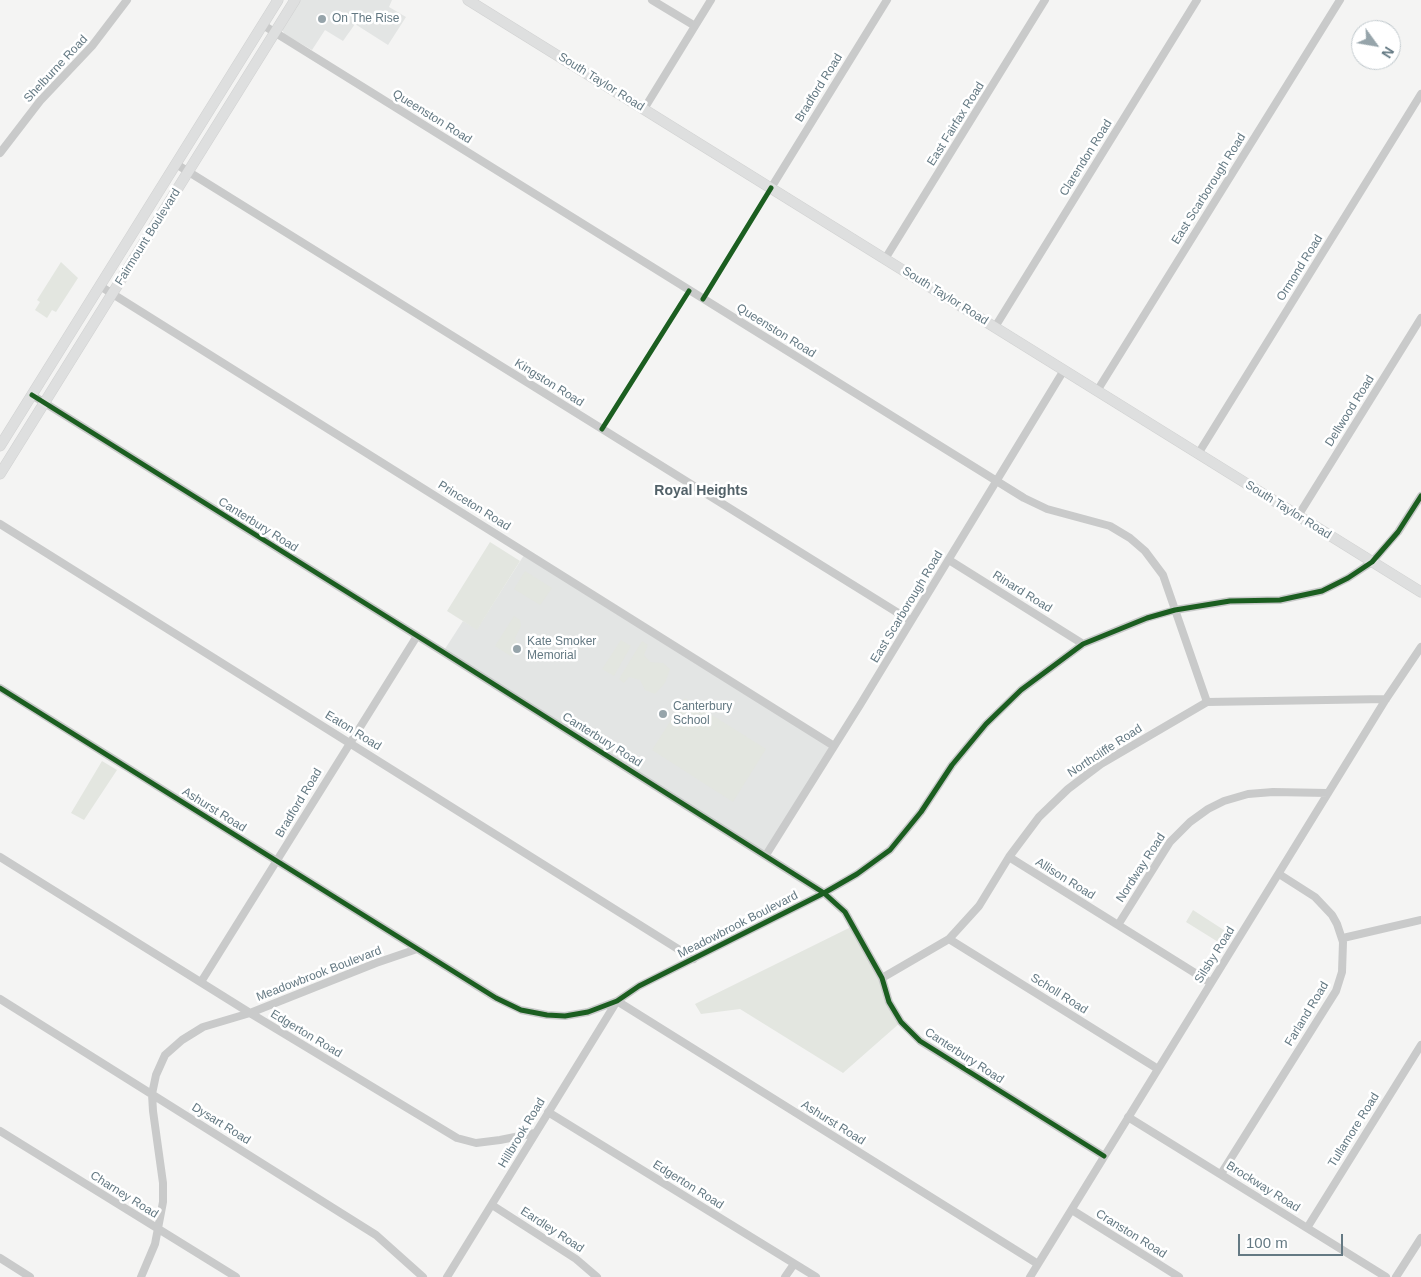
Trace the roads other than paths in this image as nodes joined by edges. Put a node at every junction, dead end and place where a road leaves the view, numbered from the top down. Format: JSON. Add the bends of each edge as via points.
{"nodes":[{"id":1,"x":128,"y":0,"type":"edge"},
{"id":2,"x":278,"y":0,"type":"edge"},
{"id":3,"x":295,"y":0,"type":"edge"},
{"id":4,"x":468,"y":0,"type":"edge"},
{"id":5,"x":652,"y":0,"type":"edge"},
{"id":6,"x":711,"y":0,"type":"edge"},
{"id":7,"x":887,"y":0,"type":"edge"},
{"id":8,"x":1045,"y":0,"type":"edge"},
{"id":9,"x":1197,"y":0,"type":"edge"},
{"id":10,"x":1340,"y":0,"type":"edge"},
{"id":11,"x":263,"y":25,"type":"junction"},
{"id":12,"x":695,"y":26,"type":"junction"},
{"id":13,"x":275,"y":32,"type":"junction"},
{"id":14,"x":1421,"y":94,"type":"edge"},
{"id":15,"x":644,"y":109,"type":"junction"},
{"id":16,"x":0,"y":152,"type":"edge"},
{"id":17,"x":176,"y":164,"type":"junction"},
{"id":18,"x":188,"y":171,"type":"junction"},
{"id":19,"x":771,"y":188,"type":"junction"},
{"id":20,"x":885,"y":259,"type":"junction"},
{"id":21,"x":100,"y":286,"type":"junction"},
{"id":22,"x":112,"y":294,"type":"junction"},
{"id":23,"x":1421,"y":318,"type":"edge"},
{"id":24,"x":995,"y":327,"type":"junction"},
{"id":25,"x":48,"y":370,"type":"junction"},
{"id":26,"x":1064,"y":370,"type":"junction"},
{"id":27,"x":61,"y":376,"type":"junction"},
{"id":28,"x":1097,"y":391,"type":"junction"},
{"id":29,"x":32,"y":395,"type":"junction"},
{"id":30,"x":44,"y":403,"type":"junction"},
{"id":31,"x":0,"y":446,"type":"edge"},
{"id":32,"x":1198,"y":454,"type":"junction"},
{"id":33,"x":0,"y":474,"type":"edge"},
{"id":34,"x":997,"y":482,"type":"junction"},
{"id":35,"x":1421,"y":496,"type":"edge"},
{"id":36,"x":1298,"y":516,"type":"junction"},
{"id":37,"x":0,"y":524,"type":"edge"},
{"id":38,"x":949,"y":560,"type":"junction"},
{"id":39,"x":1372,"y":562,"type":"junction"},
{"id":40,"x":1421,"y":592,"type":"edge"},
{"id":41,"x":1175,"y":610,"type":"junction"},
{"id":42,"x":911,"y":621,"type":"junction"},
{"id":43,"x":417,"y":636,"type":"junction"},
{"id":44,"x":1083,"y":644,"type":"junction"},
{"id":45,"x":1421,"y":647,"type":"edge"},
{"id":46,"x":0,"y":688,"type":"edge"},
{"id":47,"x":1386,"y":699,"type":"junction"},
{"id":48,"x":1207,"y":702,"type":"junction"},
{"id":49,"x":350,"y":742,"type":"junction"},
{"id":50,"x":834,"y":746,"type":"junction"},
{"id":51,"x":1328,"y":793,"type":"junction"},
{"id":52,"x":766,"y":855,"type":"junction"},
{"id":53,"x":0,"y":857,"type":"edge"},
{"id":54,"x":1009,"y":857,"type":"junction"},
{"id":55,"x":277,"y":861,"type":"junction"},
{"id":56,"x":1279,"y":874,"type":"junction"},
{"id":57,"x":824,"y":893,"type":"junction"},
{"id":58,"x":1421,"y":920,"type":"edge"},
{"id":59,"x":1118,"y":925,"type":"junction"},
{"id":60,"x":1342,"y":938,"type":"junction"},
{"id":61,"x":949,"y":939,"type":"junction"},
{"id":62,"x":418,"y":949,"type":"junction"},
{"id":63,"x":694,"y":958,"type":"junction"},
{"id":64,"x":882,"y":978,"type":"junction"},
{"id":65,"x":201,"y":982,"type":"junction"},
{"id":66,"x":1211,"y":983,"type":"junction"},
{"id":67,"x":0,"y":999,"type":"edge"},
{"id":68,"x":617,"y":1001,"type":"junction"},
{"id":69,"x":250,"y":1013,"type":"junction"},
{"id":70,"x":1421,"y":1045,"type":"edge"},
{"id":71,"x":1158,"y":1069,"type":"junction"},
{"id":72,"x":152,"y":1094,"type":"junction"},
{"id":73,"x":548,"y":1112,"type":"junction"},
{"id":74,"x":1128,"y":1117,"type":"junction"},
{"id":75,"x":0,"y":1131,"type":"edge"},
{"id":76,"x":535,"y":1133,"type":"junction"},
{"id":77,"x":1104,"y":1156,"type":"junction"},
{"id":78,"x":1221,"y":1174,"type":"junction"},
{"id":79,"x":492,"y":1205,"type":"junction"},
{"id":80,"x":1072,"y":1210,"type":"junction"},
{"id":81,"x":1307,"y":1228,"type":"junction"},
{"id":82,"x":158,"y":1230,"type":"junction"},
{"id":83,"x":1421,"y":1238,"type":"edge"},
{"id":84,"x":0,"y":1258,"type":"edge"},
{"id":85,"x":794,"y":1264,"type":"junction"},
{"id":86,"x":1038,"y":1264,"type":"junction"},
{"id":87,"x":30,"y":1277,"type":"edge"},
{"id":88,"x":141,"y":1277,"type":"edge"},
{"id":89,"x":236,"y":1277,"type":"edge"},
{"id":90,"x":423,"y":1277,"type":"edge"},
{"id":91,"x":447,"y":1277,"type":"edge"},
{"id":92,"x":597,"y":1277,"type":"edge"},
{"id":93,"x":786,"y":1277,"type":"edge"},
{"id":94,"x":816,"y":1277,"type":"edge"},
{"id":95,"x":1030,"y":1277,"type":"edge"},
{"id":96,"x":1179,"y":1277,"type":"edge"},
{"id":97,"x":1386,"y":1277,"type":"edge"},
{"id":98,"x":1396,"y":1277,"type":"edge"}],
"edges":[{"from":1,"to":16,"type":"street","name":"Shelburne Road"},
{"from":2,"to":11,"type":"main road","name":"Fairmount Boulevard"},
{"from":3,"to":13,"type":"main road","name":"Fairmount Boulevard"},
{"from":4,"to":15,"type":"main road","name":"South Taylor Road"},
{"from":5,"to":12,"type":"street"},
{"from":6,"to":12,"type":"street"},
{"from":7,"to":19,"type":"street","name":"Bradford Road"},
{"from":8,"to":20,"type":"street","name":"East Fairfax Road"},
{"from":9,"to":24,"type":"street","name":"Clarendon Road"},
{"from":10,"to":28,"type":"street","name":"East Scarborough Road"},
{"from":11,"to":13,"type":"street","name":"Queenston Road"},
{"from":11,"to":17,"type":"main road","name":"Fairmount Boulevard"},
{"from":12,"to":15,"type":"street"},
{"from":13,"to":18,"type":"main road","name":"Fairmount Boulevard"},
{"from":13,"to":34,"type":"street","name":"Queenston Road"},
{"from":14,"to":32,"type":"street","name":"Ormond Road"},
{"from":15,"to":19,"type":"main road","name":"South Taylor Road"},
{"from":17,"to":18,"type":"street","name":"Kingston Road"},
{"from":17,"to":21,"type":"main road","name":"Fairmount Boulevard"},
{"from":18,"to":22,"type":"main road","name":"Fairmount Boulevard"},
{"from":18,"to":42,"type":"street","name":"Kingston Road"},
{"from":19,"to":20,"type":"main road","name":"South Taylor Road"},
{"from":20,"to":24,"type":"main road","name":"South Taylor Road"},
{"from":21,"to":22,"type":"street","name":"Princeton Road"},
{"from":21,"to":25,"type":"main road","name":"Fairmount Boulevard"},
{"from":22,"to":27,"type":"main road","name":"Fairmount Boulevard"},
{"from":22,"to":50,"type":"street","name":"Princeton Road"},
{"from":23,"to":36,"type":"street","name":"Dellwood Road"},
{"from":24,"to":26,"type":"main road","name":"South Taylor Road"},
{"from":25,"to":27,"type":"main road"},
{"from":25,"to":29,"type":"main road","name":"Fairmount Boulevard"},
{"from":26,"to":28,"type":"main road","name":"South Taylor Road"},
{"from":26,"to":34,"type":"street","name":"East Scarborough Road"},
{"from":27,"to":30,"type":"main road","name":"Fairmount Boulevard"},
{"from":28,"to":32,"type":"main road","name":"South Taylor Road"},
{"from":29,"to":30,"type":"street","name":"Canterbury Road"},
{"from":29,"to":31,"type":"main road","name":"Fairmount Boulevard"},
{"from":30,"to":33,"type":"main road","name":"Fairmount Boulevard"},
{"from":30,"to":43,"type":"street","name":"Canterbury Road"},
{"from":32,"to":36,"type":"main road","name":"South Taylor Road"},
{"from":34,"to":38,"type":"street","name":"East Scarborough Road"},
{"from":34,"to":41,"type":"street","name":"Queenston Road","via":[[1047,509],[1110,526],[1130,538],[1145,551],[1163,575]]},
{"from":35,"to":39,"type":"street","name":"Meadowbrook Boulevard","via":[[1398,532]]},
{"from":36,"to":39,"type":"main road","name":"South Taylor Road"},
{"from":37,"to":49,"type":"street","name":"Eaton Road"},
{"from":38,"to":42,"type":"street","name":"East Scarborough Road"},
{"from":38,"to":44,"type":"street","name":"Rinard Road"},
{"from":39,"to":40,"type":"main road","name":"South Taylor Road"},
{"from":39,"to":41,"type":"street","name":"Meadowbrook Boulevard","via":[[1322,591],[1302,596],[1230,601]]},
{"from":41,"to":44,"type":"street","name":"Meadowbrook Boulevard"},
{"from":41,"to":48,"type":"street","name":"Queenston Road"},
{"from":42,"to":50,"type":"street","name":"East Scarborough Road"},
{"from":43,"to":49,"type":"street","name":"Bradford Road"},
{"from":43,"to":52,"type":"street","name":"Canterbury Road"},
{"from":44,"to":57,"type":"street","name":"Meadowbrook Boulevard","via":[[1021,690],[986,724],[890,850]]},
{"from":45,"to":47,"type":"street","name":"Silsby Road"},
{"from":46,"to":55,"type":"street","name":"Ashurst Road"},
{"from":47,"to":48,"type":"street","name":"Northcliffe Road"},
{"from":47,"to":51,"type":"street","name":"Silsby Road"},
{"from":48,"to":54,"type":"street","name":"Northcliffe Road","via":[[1101,764],[1068,789],[1039,816]]},
{"from":49,"to":55,"type":"street","name":"Bradford Road"},
{"from":49,"to":63,"type":"street","name":"Eaton Road"},
{"from":50,"to":52,"type":"street","name":"East Scarborough Road"},
{"from":51,"to":56,"type":"street","name":"Silsby Road"},
{"from":51,"to":59,"type":"street","name":"Nordway Road","via":[[1248,794],[1208,809],[1170,842]]},
{"from":52,"to":57,"type":"street","name":"Canterbury Road"},
{"from":53,"to":65,"type":"street","name":"Edgerton Road"},
{"from":54,"to":59,"type":"street","name":"Allison Road"},
{"from":54,"to":61,"type":"street","name":"Northcliffe Road","via":[[979,906]]},
{"from":55,"to":62,"type":"street","name":"Ashurst Road"},
{"from":55,"to":65,"type":"street","name":"Bradford Road"},
{"from":56,"to":60,"type":"street","name":"Farland Road","via":[[1320,901],[1334,918]]},
{"from":56,"to":66,"type":"street","name":"Silsby Road"},
{"from":57,"to":63,"type":"street","name":"Meadowbrook Boulevard"},
{"from":57,"to":64,"type":"street","name":"Canterbury Road","via":[[845,912]]},
{"from":58,"to":60,"type":"street"},
{"from":59,"to":66,"type":"street","name":"Allison Road"},
{"from":60,"to":78,"type":"street","name":"Farland Road","via":[[1343,964],[1337,987]]},
{"from":61,"to":64,"type":"street","name":"Northcliffe Road"},
{"from":61,"to":71,"type":"street","name":"Scholl Road"},
{"from":62,"to":68,"type":"street","name":"Meadowbrook Boulevard","via":[[521,1010],[565,1016],[588,1012]]},
{"from":62,"to":69,"type":"street","name":"Meadowbrook Boulevard"},
{"from":63,"to":68,"type":"street","name":"Meadowbrook Boulevard"},
{"from":64,"to":77,"type":"street","name":"Canterbury Road","via":[[889,1002],[901,1022],[920,1042]]},
{"from":65,"to":69,"type":"street","name":"Edgerton Road"},
{"from":66,"to":71,"type":"street","name":"Silsby Road"},
{"from":67,"to":72,"type":"street","name":"Dysart Road"},
{"from":68,"to":73,"type":"street","name":"Hillbrook Road"},
{"from":68,"to":86,"type":"street","name":"Ashurst Road"},
{"from":69,"to":72,"type":"street","name":"Meadowbrook Boulevard","via":[[203,1027],[182,1040],[160,1064]]},
{"from":69,"to":76,"type":"street","name":"Edgerton Road","via":[[457,1138],[476,1143]]},
{"from":70,"to":81,"type":"street","name":"Tullamore Road"},
{"from":71,"to":74,"type":"street","name":"Silsby Road"},
{"from":72,"to":82,"type":"street","name":"Meadowbrook Boulevard","via":[[163,1184]]},
{"from":72,"to":90,"type":"street","name":"Dysart Road","via":[[376,1235]]},
{"from":73,"to":76,"type":"street","name":"Hillbrook Road"},
{"from":73,"to":85,"type":"street","name":"Edgerton Road"},
{"from":74,"to":77,"type":"street","name":"Silsby Road"},
{"from":74,"to":78,"type":"street","name":"Brockway Road"},
{"from":75,"to":82,"type":"street","name":"Charney Road"},
{"from":76,"to":79,"type":"street","name":"Hillbrook Road"},
{"from":77,"to":80,"type":"street","name":"Silsby Road"},
{"from":78,"to":81,"type":"street","name":"Brockway Road"},
{"from":79,"to":91,"type":"street","name":"Hillbrook Road"},
{"from":79,"to":92,"type":"street","name":"Eardley Road","via":[[576,1259]]},
{"from":80,"to":86,"type":"street","name":"Silsby Road"},
{"from":80,"to":96,"type":"street","name":"Cranston Road"},
{"from":81,"to":97,"type":"street","name":"Brockway Road"},
{"from":82,"to":88,"type":"street","name":"Meadowbrook Boulevard"},
{"from":82,"to":89,"type":"street","name":"Charney Road"},
{"from":83,"to":98,"type":"street"},
{"from":84,"to":87,"type":"street"},
{"from":85,"to":93,"type":"street"},
{"from":85,"to":94,"type":"street","name":"Edgerton Road"},
{"from":86,"to":95,"type":"street","name":"Silsby Road"}]}
